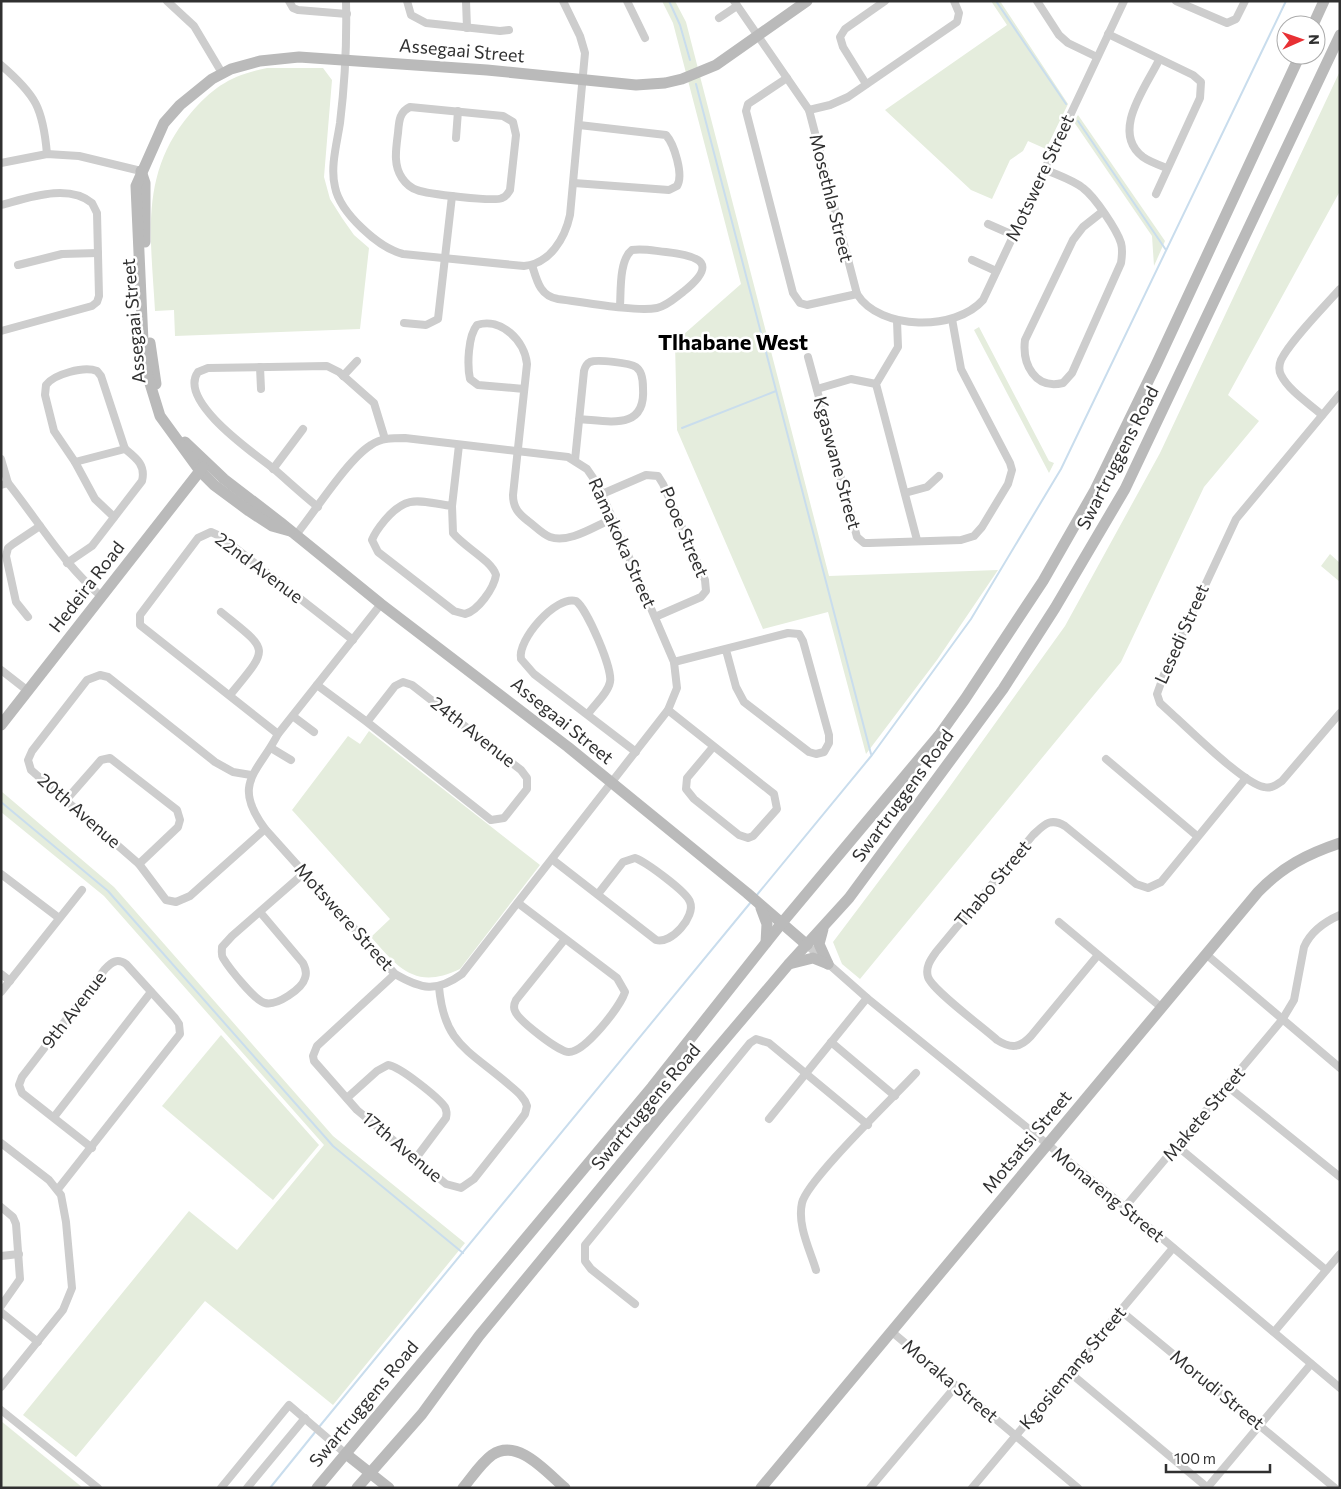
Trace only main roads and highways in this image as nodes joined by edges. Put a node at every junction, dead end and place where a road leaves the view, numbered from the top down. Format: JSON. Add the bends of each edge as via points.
{"nodes":[{"id":1,"x":807,"y":1,"type":"edge"},
{"id":2,"x":1324,"y":1,"type":"edge"},
{"id":3,"x":1318,"y":15,"type":"edge"},
{"id":4,"x":1340,"y":35,"type":"edge"},
{"id":5,"x":1295,"y":65,"type":"edge"},
{"id":6,"x":203,"y":467,"type":"junction"},
{"id":7,"x":1,"y":725,"type":"edge"},
{"id":8,"x":1340,"y":843,"type":"edge"},
{"id":9,"x":758,"y":903,"type":"junction"},
{"id":10,"x":782,"y":924,"type":"junction"},
{"id":11,"x":824,"y":925,"type":"junction"},
{"id":12,"x":807,"y":945,"type":"junction"},
{"id":13,"x":761,"y":951,"type":"junction"},
{"id":14,"x":788,"y":965,"type":"junction"},
{"id":15,"x":346,"y":1454,"type":"junction"},
{"id":16,"x":371,"y":1473,"type":"junction"},
{"id":17,"x":317,"y":1488,"type":"edge"},
{"id":18,"x":357,"y":1488,"type":"edge"},
{"id":19,"x":389,"y":1488,"type":"edge"},
{"id":20,"x":463,"y":1488,"type":"edge"},
{"id":21,"x":565,"y":1488,"type":"edge"},
{"id":22,"x":761,"y":1488,"type":"edge"}],
"edges":[{"from":1,"to":6,"type":"main road","name":"Assegaai Street","via":[[716,65],[682,79],[636,85],[317,56],[260,61],[222,73],[198,89],[164,123],[141,172],[136,186],[136,225],[144,364],[160,416]]},
{"from":2,"to":3,"type":"main road"},
{"from":4,"to":11,"type":"main road","name":"Swartruggens Road","via":[[1155,429],[1092,547],[1003,689],[876,865]]},
{"from":5,"to":10,"type":"main road","name":"Swartruggens Road","via":[[1126,430],[1060,552],[1010,634],[940,734]]},
{"from":6,"to":7,"type":"main road","name":"Hedeira Road"},
{"from":6,"to":9,"type":"main road","name":"Assegaai Street","via":[[214,485],[272,526],[292,533],[479,677]]},
{"from":8,"to":22,"type":"main road","name":"Motsatsi Street","via":[[1294,861],[1258,892]]},
{"from":9,"to":10,"type":"main road","name":"Assegaai Street"},
{"from":9,"to":13,"type":"main road","via":[[768,933]]},
{"from":10,"to":12,"type":"main road","name":"Assegaai Street"},
{"from":10,"to":13,"type":"main road","name":"Swartruggens Road"},
{"from":11,"to":12,"type":"main road","name":"Swartruggens Road"},
{"from":11,"to":14,"type":"main road","via":[[819,944],[828,964],[813,958]]},
{"from":12,"to":14,"type":"main road","name":"Swartruggens Road"},
{"from":13,"to":15,"type":"main road","name":"Swartruggens Road","via":[[559,1200]]},
{"from":14,"to":16,"type":"main road","name":"Swartruggens Road","via":[[479,1336],[422,1414]]},
{"from":15,"to":16,"type":"main road"},
{"from":15,"to":17,"type":"main road","name":"Swartruggens Road"},
{"from":16,"to":18,"type":"main road","name":"Swartruggens Road"},
{"from":16,"to":19,"type":"main road"},
{"from":20,"to":21,"type":"main road","via":[[491,1456],[508,1450],[526,1456]]}]}
